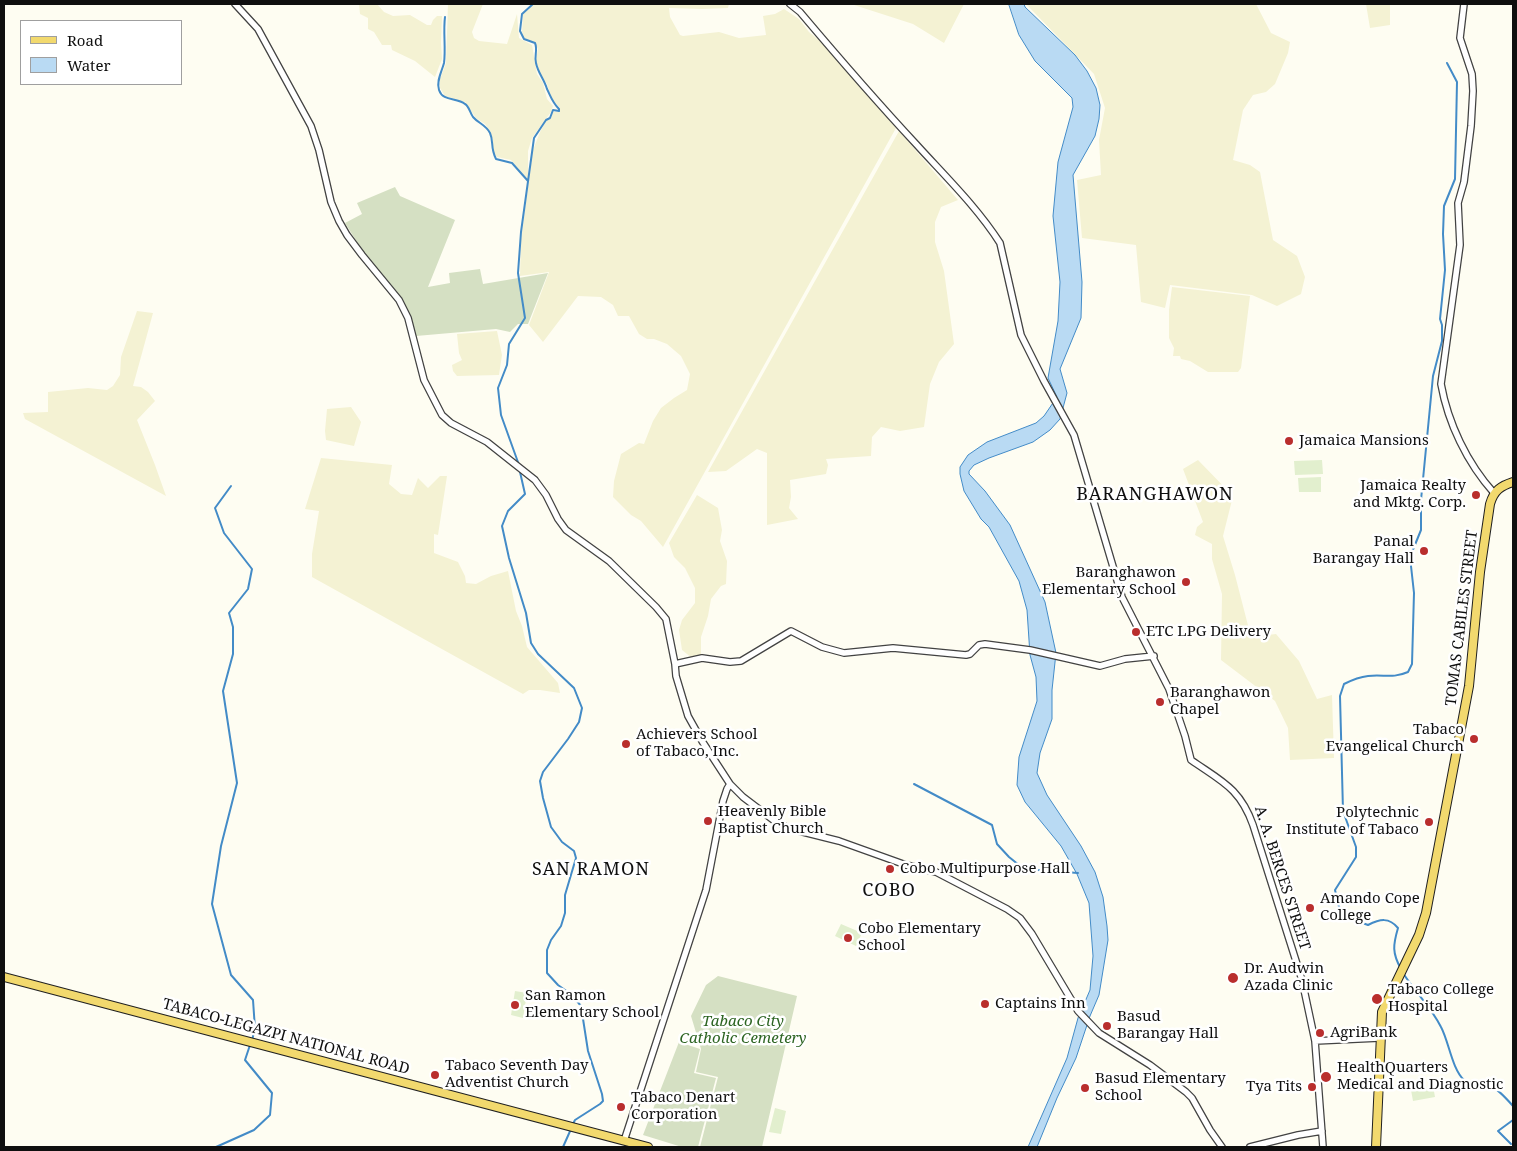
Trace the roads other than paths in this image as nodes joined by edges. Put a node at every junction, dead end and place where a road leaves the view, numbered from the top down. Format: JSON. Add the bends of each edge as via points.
{"nodes":[{"id":1,"x":235,"y":4,"type":"edge"},
{"id":2,"x":790,"y":4,"type":"edge"},
{"id":3,"x":1464,"y":4,"type":"edge"},
{"id":4,"x":1513,"y":482,"type":"edge"},
{"id":5,"x":1494,"y":493,"type":"junction"},
{"id":6,"x":1154,"y":656,"type":"junction"},
{"id":7,"x":675,"y":664,"type":"junction"},
{"id":8,"x":730,"y":784,"type":"junction"},
{"id":9,"x":4,"y":977,"type":"edge"},
{"id":10,"x":1380,"y":1038,"type":"junction"},
{"id":11,"x":1315,"y":1041,"type":"junction"},
{"id":12,"x":1322,"y":1131,"type":"junction"},
{"id":13,"x":624,"y":1141,"type":"junction"},
{"id":14,"x":648,"y":1147,"type":"edge"},
{"id":15,"x":1222,"y":1147,"type":"edge"},
{"id":16,"x":1250,"y":1147,"type":"edge"},
{"id":17,"x":1323,"y":1147,"type":"edge"},
{"id":18,"x":1376,"y":1147,"type":"edge"}],
"edges":[{"from":1,"to":7,"type":"street","via":[[258,29],[311,126],[339,221],[399,300],[408,318],[424,380],[442,415],[462,430],[487,442],[526,472],[540,487],[566,530],[609,561],[656,607],[666,619]]},
{"from":2,"to":6,"type":"street","via":[[1000,243],[1021,335],[1079,450],[1122,597]]},
{"from":3,"to":5,"type":"street","via":[[1460,38],[1472,74],[1472,100],[1464,182],[1458,203],[1460,245],[1442,384],[1455,432],[1483,481]]},
{"from":4,"to":5,"type":"main road","via":[[1501,486]]},
{"from":5,"to":10,"type":"main road","name":"TOMAS CABILES STREET","via":[[1482,559],[1472,668],[1430,896],[1420,931],[1382,1012]]},
{"from":6,"to":7,"type":"street","via":[[1100,666],[1030,650],[985,644],[979,644],[966,655],[893,648],[844,653],[822,647],[791,631],[741,661],[702,658]]},
{"from":6,"to":11,"type":"street","name":"A. A. BERCES STREET","via":[[1169,689],[1191,760],[1228,786],[1247,808],[1302,980]]},
{"from":7,"to":8,"type":"street","via":[[690,721]]},
{"from":8,"to":13,"type":"street","via":[[706,890]]},
{"from":8,"to":15,"type":"street","via":[[762,813],[783,825],[936,872],[1020,918],[1090,1025],[1186,1092]]},
{"from":9,"to":13,"type":"main road","name":"TABACO-LEGAZPI NATIONAL ROAD"},
{"from":10,"to":11,"type":"street"},
{"from":10,"to":18,"type":"main road","name":"TOMAS CABILES STREET"},
{"from":11,"to":12,"type":"street","name":"A. A. BERCES STREET"},
{"from":12,"to":16,"type":"street"},
{"from":12,"to":17,"type":"street","name":"A. A. BERCES STREET"},
{"from":13,"to":14,"type":"main road","name":"TABACO-LEGAZPI NATIONAL ROAD"}]}
